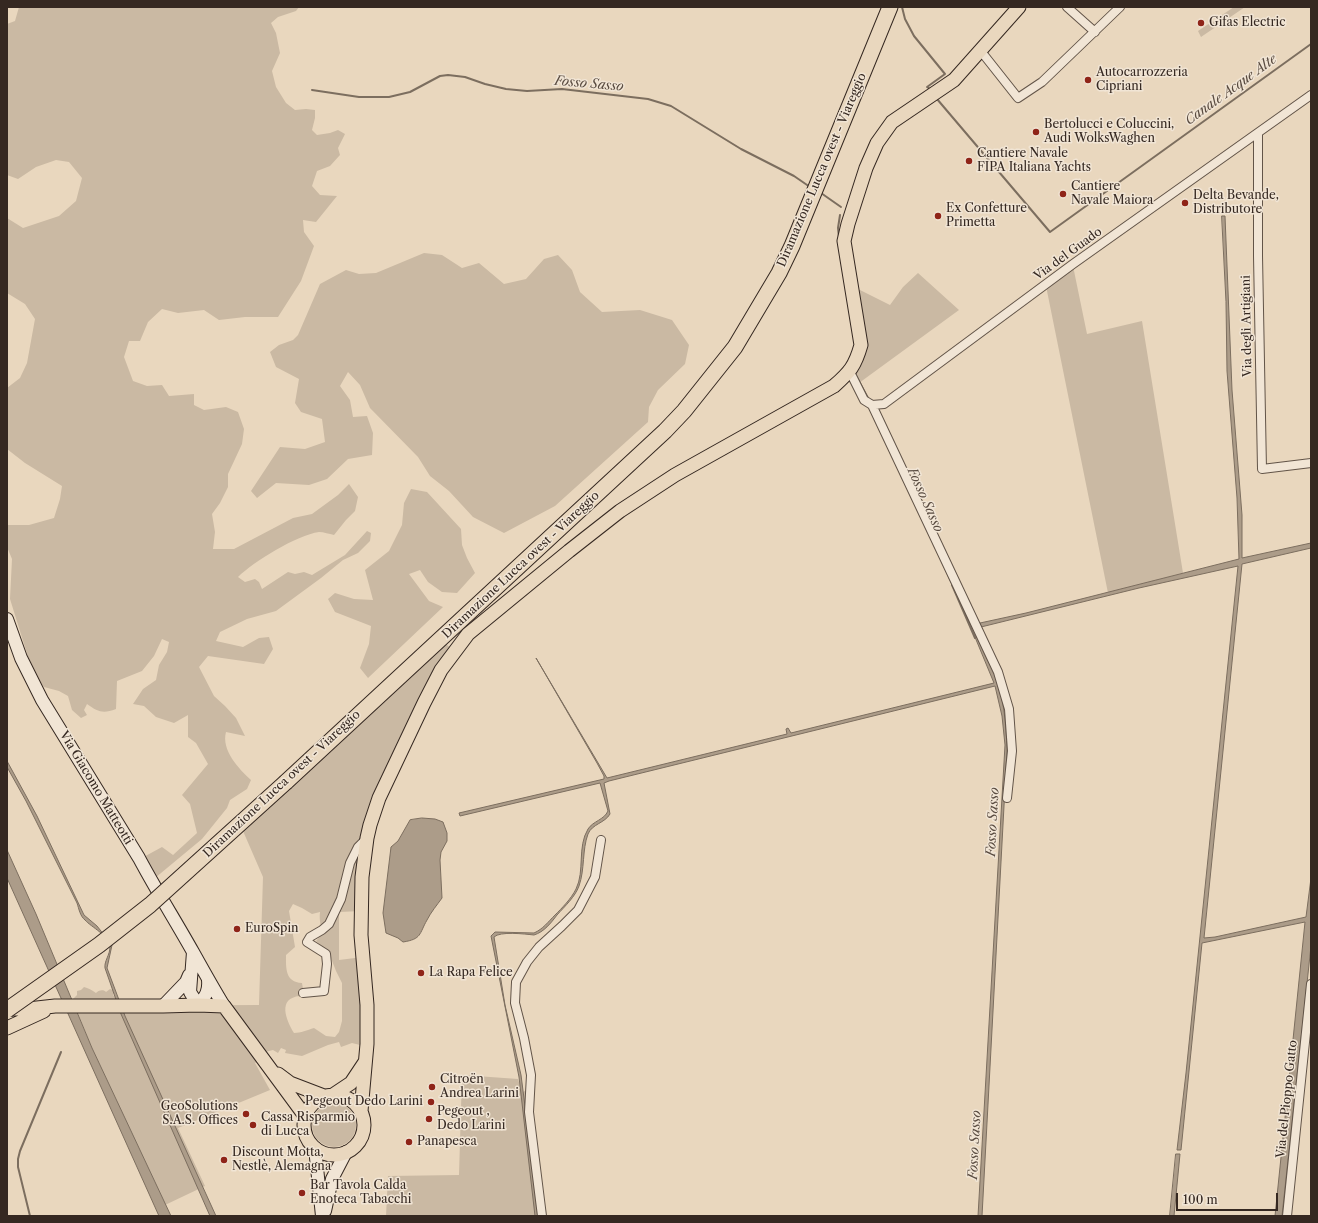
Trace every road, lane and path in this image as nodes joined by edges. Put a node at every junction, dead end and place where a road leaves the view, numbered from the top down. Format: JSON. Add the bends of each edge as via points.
{"nodes":[{"id":1,"x":880,"y":7,"type":"edge"},
{"id":2,"x":890,"y":7,"type":"edge"},
{"id":3,"x":1019,"y":7,"type":"edge"},
{"id":4,"x":1067,"y":7,"type":"edge"},
{"id":5,"x":1120,"y":7,"type":"edge"},
{"id":6,"x":1095,"y":32,"type":"junction"},
{"id":7,"x":980,"y":50,"type":"junction"},
{"id":8,"x":1311,"y":95,"type":"edge"},
{"id":9,"x":1258,"y":133,"type":"junction"},
{"id":10,"x":754,"y":308,"type":"junction"},
{"id":11,"x":850,"y":372,"type":"junction"},
{"id":12,"x":872,"y":405,"type":"junction"},
{"id":13,"x":660,"y":429,"type":"junction"},
{"id":14,"x":1311,"y":463,"type":"edge"},
{"id":15,"x":7,"y":619,"type":"edge"},
{"id":16,"x":283,"y":779,"type":"junction"},
{"id":17,"x":1006,"y":798,"type":"dead end"},
{"id":18,"x":367,"y":838,"type":"junction"},
{"id":19,"x":601,"y":840,"type":"dead end"},
{"id":20,"x":193,"y":952,"type":"junction"},
{"id":21,"x":191,"y":970,"type":"junction"},
{"id":22,"x":208,"y":980,"type":"junction"},
{"id":23,"x":1311,"y":984,"type":"edge"},
{"id":24,"x":303,"y":993,"type":"dead end"},
{"id":25,"x":7,"y":1000,"type":"edge"},
{"id":26,"x":198,"y":1005,"type":"junction"},
{"id":27,"x":55,"y":1006,"type":"junction"},
{"id":28,"x":163,"y":1006,"type":"junction"},
{"id":29,"x":224,"y":1006,"type":"junction"},
{"id":30,"x":7,"y":1009,"type":"edge"},
{"id":31,"x":7,"y":1028,"type":"edge"},
{"id":32,"x":366,"y":1060,"type":"junction"},
{"id":33,"x":268,"y":1065,"type":"junction"},
{"id":34,"x":329,"y":1096,"type":"junction"},
{"id":35,"x":361,"y":1111,"type":"junction"},
{"id":36,"x":305,"y":1116,"type":"junction"},
{"id":37,"x":315,"y":1148,"type":"junction"},
{"id":38,"x":346,"y":1152,"type":"junction"},
{"id":39,"x":323,"y":1216,"type":"edge"},
{"id":40,"x":542,"y":1216,"type":"edge"},
{"id":41,"x":1287,"y":1216,"type":"edge"}],
"edges":[{"from":1,"to":10,"type":"highway","name":"Diramazione Lucca ovest - Viareggio"},
{"from":2,"to":10,"type":"highway","name":"Diramazione Lucca ovest - Viareggio","via":[[792,246],[779,273]]},
{"from":3,"to":7,"type":"main road"},
{"from":4,"to":6,"type":"street"},
{"from":5,"to":6,"type":"street"},
{"from":6,"to":7,"type":"street","via":[[1042,82],[1018,98]]},
{"from":7,"to":11,"type":"main road","via":[[954,80],[892,122],[877,143],[866,168],[844,241],[861,345]]},
{"from":8,"to":9,"type":"street","name":"Via del Guado"},
{"from":9,"to":12,"type":"street","name":"Via del Guado","via":[[1073,264],[884,404]]},
{"from":9,"to":14,"type":"street","name":"Via degli Artigiani","via":[[1262,469]]},
{"from":10,"to":13,"type":"highway","name":"Diramazione Lucca ovest - Viareggio","via":[[671,411]]},
{"from":11,"to":12,"type":"street","via":[[864,400]]},
{"from":11,"to":18,"type":"main road","via":[[834,386],[675,475],[620,511],[468,634],[442,670],[424,703],[379,798]]},
{"from":12,"to":17,"type":"street","via":[[998,672],[1009,709],[1012,751]]},
{"from":13,"to":16,"type":"highway","name":"Diramazione Lucca ovest - Viareggio","via":[[358,715]]},
{"from":13,"to":16,"type":"highway","name":"Diramazione Lucca ovest - Viareggio","via":[[360,700]]},
{"from":15,"to":20,"type":"main road","name":"Via Giacomo Matteotti","via":[[21,658],[42,700]]},
{"from":16,"to":25,"type":"highway","name":"Diramazione Lucca ovest - Viareggio","via":[[144,900]]},
{"from":16,"to":30,"type":"highway","name":"Diramazione Lucca ovest - Viareggio","bridge":true,"via":[[150,905],[99,945]]},
{"from":18,"to":24,"type":"street","via":[[358,847],[350,863],[341,898],[329,924],[307,942],[326,954],[324,991]]},
{"from":18,"to":32,"type":"main road","via":[[362,877],[361,935],[367,1005]]},
{"from":19,"to":40,"type":"street","via":[[595,877],[578,910],[539,947],[516,982],[515,1003],[531,1075],[529,1112]]},
{"from":20,"to":21,"type":"main road"},
{"from":20,"to":22,"type":"main road","name":"Via Giacomo Matteotti"},
{"from":21,"to":26,"type":"main road","via":[[190,992]]},
{"from":21,"to":28,"type":"main road","via":[[186,982]]},
{"from":22,"to":26,"type":"main road","via":[[209,988]]},
{"from":22,"to":29,"type":"main road","name":"Via Giacomo Matteotti"},
{"from":23,"to":41,"type":"street","name":"Via del Pioppo Gatto"},
{"from":26,"to":28,"type":"main road"},
{"from":26,"to":29,"type":"main road"},
{"from":27,"to":28,"type":"main road"},
{"from":27,"to":30,"type":"main road"},
{"from":27,"to":31,"type":"main road"},
{"from":29,"to":33,"type":"main road"},
{"from":32,"to":34,"type":"main road","via":[[351,1083]]},
{"from":32,"to":35,"type":"main road"},
{"from":33,"to":34,"type":"main road","via":[[290,1083]]},
{"from":33,"to":36,"type":"main road"},
{"from":34,"to":35,"type":"main road","via":[[350,1099]]},
{"from":34,"to":36,"type":"main road","via":[[316,1101]]},
{"from":35,"to":38,"type":"main road","via":[[364,1120],[362,1135],[354,1147]]},
{"from":36,"to":37,"type":"main road","via":[[305,1133]]},
{"from":37,"to":38,"type":"main road","via":[[330,1154]]},
{"from":37,"to":39,"type":"main road"},
{"from":38,"to":39,"type":"main road","via":[[332,1179]]}]}
